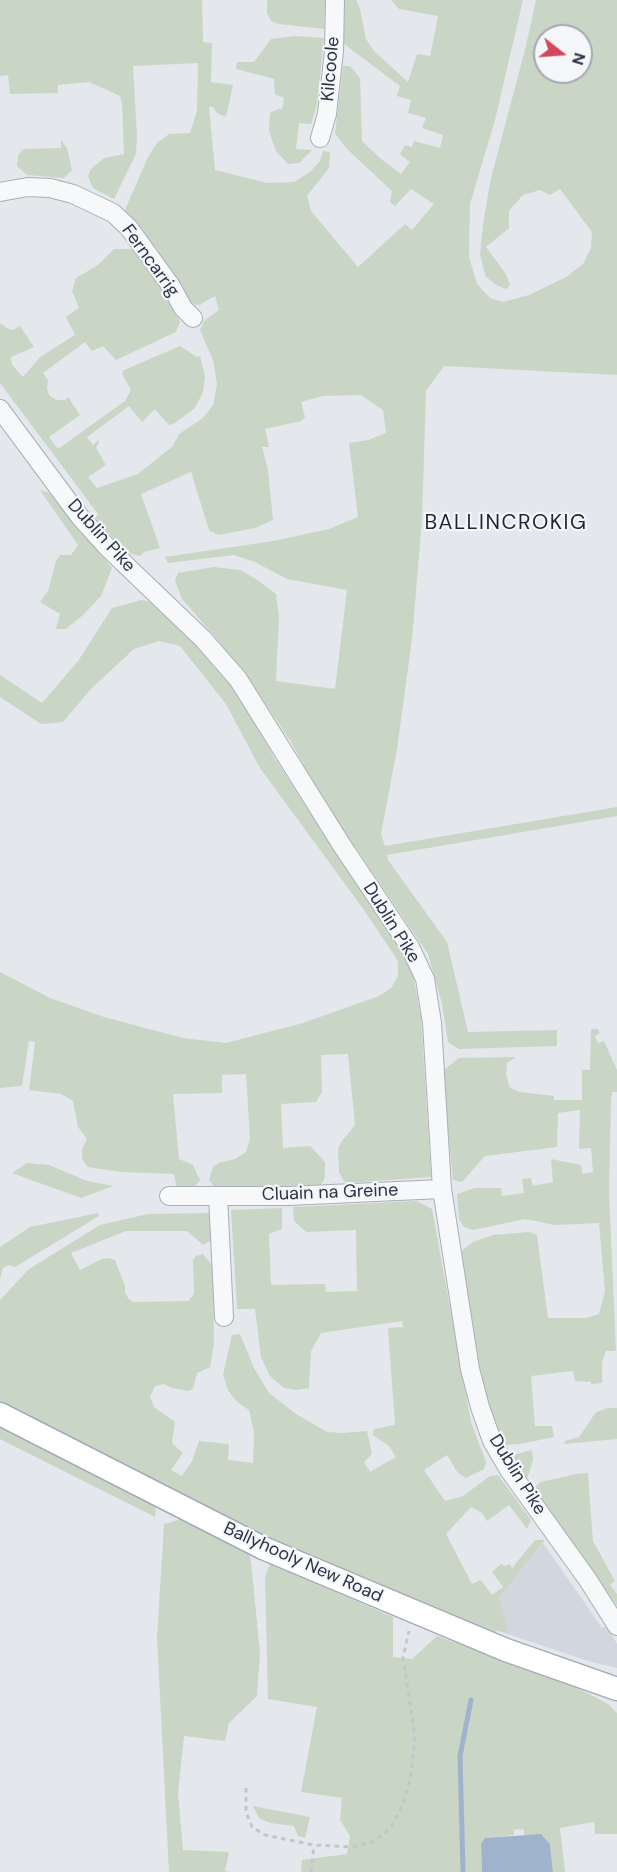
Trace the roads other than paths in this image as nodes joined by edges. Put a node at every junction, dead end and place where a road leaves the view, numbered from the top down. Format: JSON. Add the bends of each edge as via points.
{"nodes":[{"id":1,"x":335,"y":0,"type":"edge"},
{"id":2,"x":320,"y":138,"type":"dead end"},
{"id":3,"x":0,"y":192,"type":"edge"},
{"id":4,"x":193,"y":318,"type":"dead end"},
{"id":5,"x":0,"y":409,"type":"edge"},
{"id":6,"x":442,"y":1189,"type":"junction"},
{"id":7,"x":169,"y":1196,"type":"dead end"},
{"id":8,"x":218,"y":1196,"type":"junction"},
{"id":9,"x":224,"y":1317,"type":"dead end"},
{"id":10,"x":0,"y":1414,"type":"edge"},
{"id":11,"x":617,"y":1626,"type":"edge"},
{"id":12,"x":617,"y":1689,"type":"edge"}],
"edges":[{"from":1,"to":2,"type":"street","name":"Kilcoole","via":[[334,51],[327,114]]},
{"from":3,"to":4,"type":"street","name":"Ferncarrig","via":[[50,188],[114,213]]},
{"from":5,"to":6,"type":"street","name":"Dublin Pike","via":[[80,517],[238,679],[410,946],[425,979],[432,1023]]},
{"from":6,"to":8,"type":"street","name":"Cluain na Greine"},
{"from":6,"to":11,"type":"street","name":"Dublin Pike","via":[[470,1369],[492,1441]]},
{"from":7,"to":8,"type":"street","name":"Cluain na Greine"},
{"from":8,"to":9,"type":"street"},
{"from":10,"to":12,"type":"main road","name":"Ballyhooly New Road","via":[[263,1548],[536,1661]]}]}
